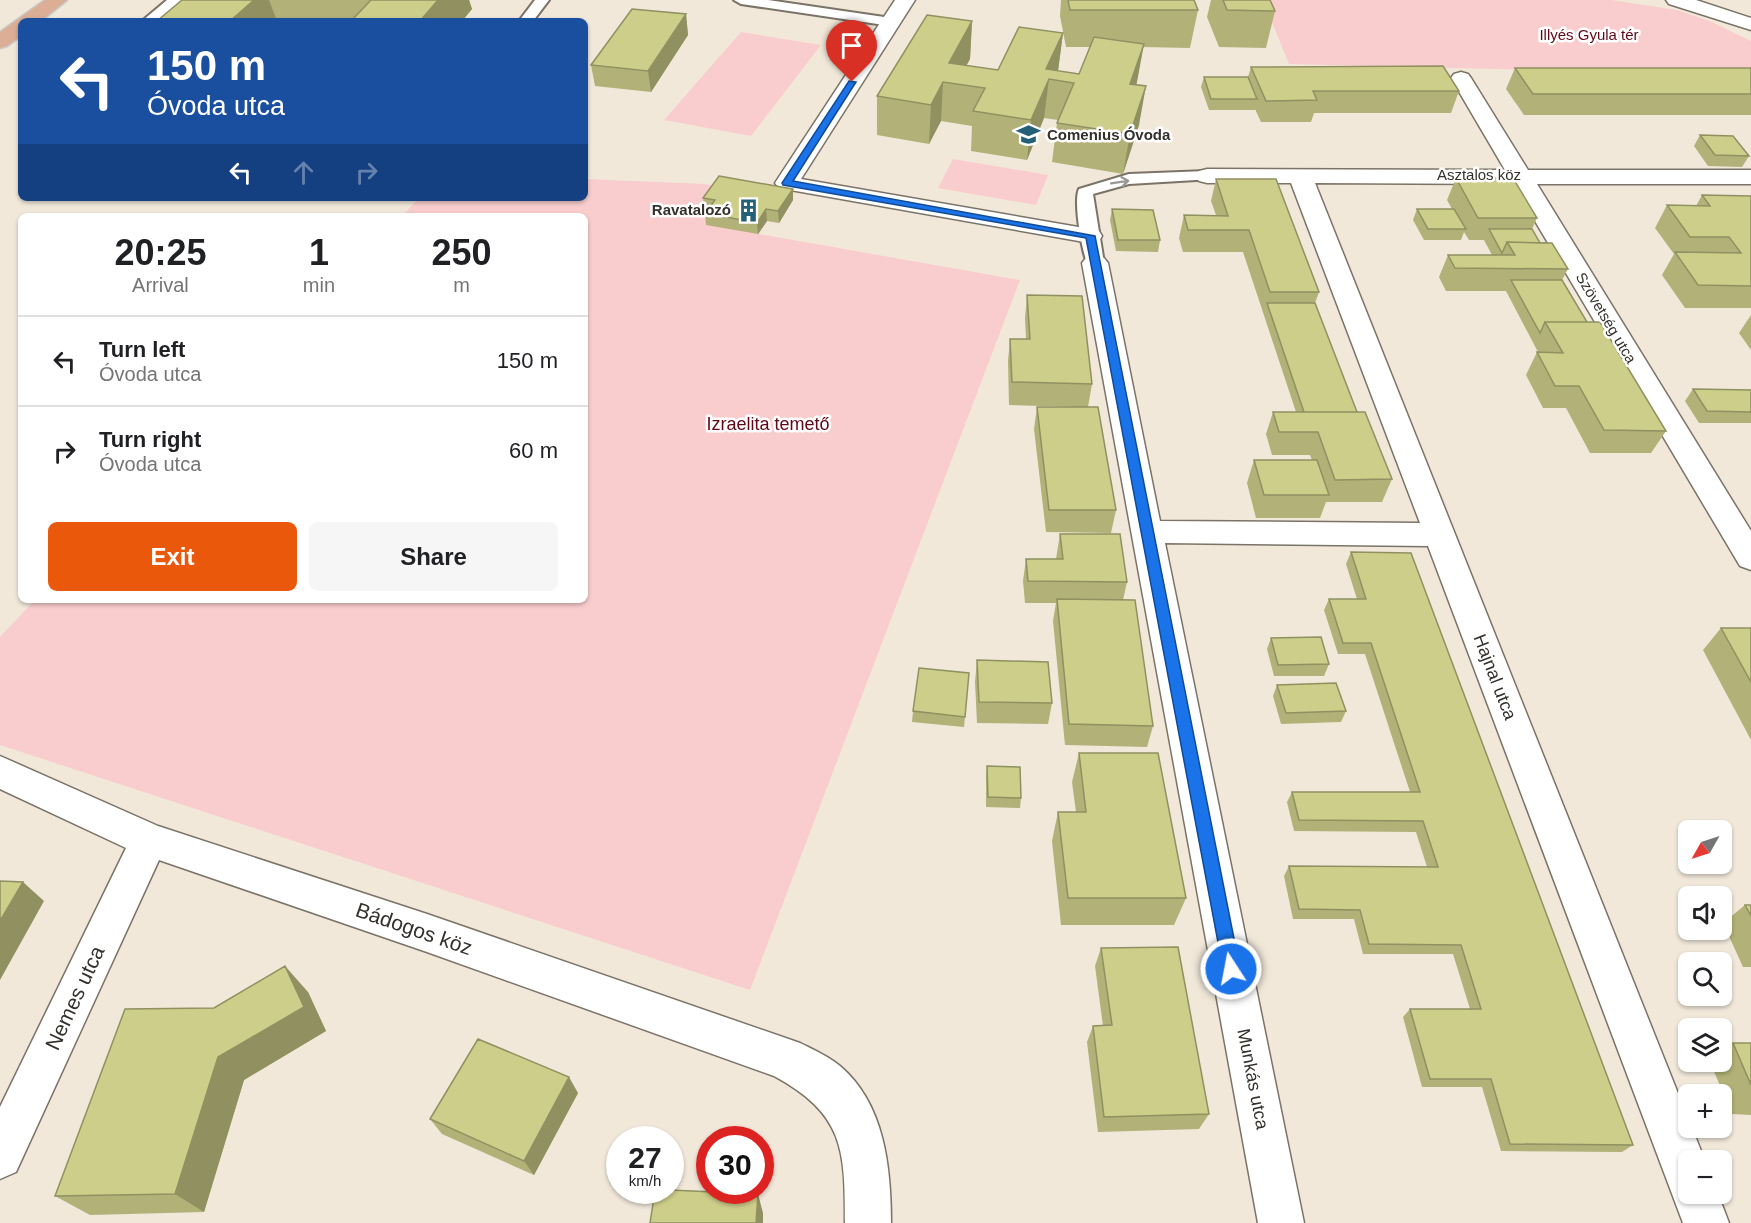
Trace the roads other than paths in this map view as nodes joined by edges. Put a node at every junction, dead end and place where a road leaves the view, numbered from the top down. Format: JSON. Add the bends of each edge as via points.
{"nodes":[{"id":1,"x":57,"y":0,"type":"edge"},
{"id":2,"x":175,"y":0,"type":"edge"},
{"id":3,"x":542,"y":0,"type":"edge"},
{"id":4,"x":741,"y":0,"type":"edge"},
{"id":5,"x":905,"y":0,"type":"edge"},
{"id":6,"x":1676,"y":0,"type":"edge"},
{"id":7,"x":1712,"y":0,"type":"edge"},
{"id":8,"x":1751,"y":7,"type":"edge"},
{"id":9,"x":32,"y":18,"type":"edge"},
{"id":10,"x":154,"y":18,"type":"edge"},
{"id":11,"x":528,"y":18,"type":"edge"},
{"id":12,"x":891,"y":22,"type":"junction"},
{"id":13,"x":1751,"y":23,"type":"edge"},
{"id":14,"x":18,"y":28,"type":"edge"},
{"id":15,"x":0,"y":42,"type":"edge"},
{"id":16,"x":1461,"y":78,"type":"dead end"},
{"id":17,"x":1300,"y":175,"type":"junction"},
{"id":18,"x":1519,"y":175,"type":"junction"},
{"id":19,"x":1207,"y":176,"type":"joint"},
{"id":20,"x":1741,"y":177,"type":"edge"},
{"id":21,"x":1751,"y":201,"type":"edge"},
{"id":22,"x":1090,"y":236,"type":"junction"},
{"id":23,"x":1095,"y":264,"type":"joint"},
{"id":24,"x":1146,"y":532,"type":"junction"},
{"id":25,"x":1439,"y":534,"type":"junction"},
{"id":26,"x":1751,"y":558,"type":"edge"},
{"id":27,"x":0,"y":772,"type":"edge"},
{"id":28,"x":149,"y":840,"type":"junction"},
{"id":29,"x":1678,"y":1150,"type":"edge"},
{"id":30,"x":0,"y":1156,"type":"edge"},
{"id":31,"x":1699,"y":1204,"type":"edge"},
{"id":32,"x":868,"y":1223,"type":"edge"},
{"id":33,"x":1281,"y":1223,"type":"edge"},
{"id":34,"x":1706,"y":1223,"type":"edge"}],
"edges":[{"from":1,"to":9,"type":"main road"},
{"from":2,"to":10,"type":"lane"},
{"from":3,"to":11,"type":"lane"},
{"from":4,"to":12,"type":"lane"},
{"from":5,"to":12,"type":"street"},
{"from":6,"to":13,"type":"street"},
{"from":7,"to":8,"type":"street"},
{"from":8,"to":13,"type":"street","via":[[1746,14]]},
{"from":12,"to":22,"type":"street","via":[[787,183]]},
{"from":14,"to":15,"type":"main road"},
{"from":16,"to":18,"type":"street","name":"Szövetség utca"},
{"from":17,"to":18,"type":"street","name":"Asztalos köz"},
{"from":17,"to":19,"type":"street","name":"Asztalos köz"},
{"from":17,"to":25,"type":"street","name":"Hajnal utca"},
{"from":18,"to":20,"type":"street","name":"Asztalos köz"},
{"from":18,"to":26,"type":"street","name":"Szövetség utca"},
{"from":22,"to":19,"type":"lane","one_way":true,"via":[[1085,192],[1098,185]]},
{"from":20,"to":21,"type":"street"},
{"from":22,"to":23,"type":"lane"},
{"from":23,"to":24,"type":"street","name":"Munkás utca"},
{"from":24,"to":25,"type":"street"},
{"from":24,"to":33,"type":"street","name":"Munkás utca"},
{"from":25,"to":29,"type":"street","name":"Hajnal utca"},
{"from":27,"to":28,"type":"street","name":"Bádogos köz"},
{"from":28,"to":30,"type":"street","name":"Nemes utca"},
{"from":28,"to":32,"type":"street","name":"Bádogos köz","via":[[785,1058],[828,1084],[853,1118],[868,1164]]},
{"from":31,"to":34,"type":"street"}]}
